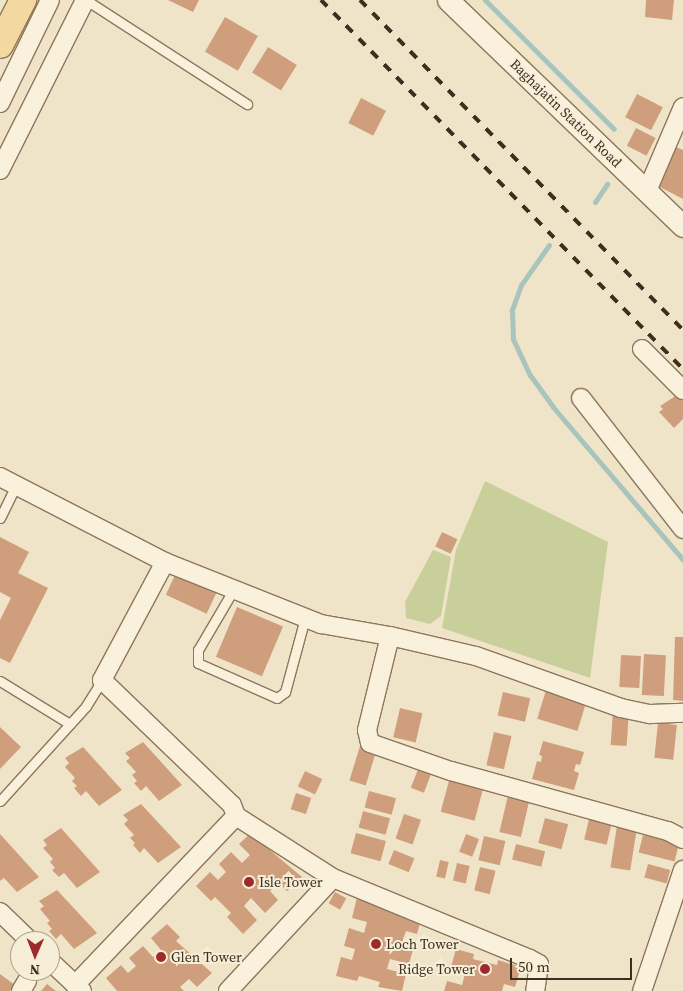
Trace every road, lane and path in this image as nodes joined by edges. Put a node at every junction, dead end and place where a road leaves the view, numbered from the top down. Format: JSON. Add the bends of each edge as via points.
{"nodes":[{"id":1,"x":23,"y":0,"type":"edge"},
{"id":2,"x":50,"y":0,"type":"edge"},
{"id":3,"x":85,"y":0,"type":"edge"},
{"id":4,"x":448,"y":0,"type":"edge"},
{"id":5,"x":0,"y":45,"type":"edge"},
{"id":6,"x":0,"y":103,"type":"edge"},
{"id":7,"x":248,"y":104,"type":"dead end"},
{"id":8,"x":683,"y":107,"type":"edge"},
{"id":9,"x":0,"y":170,"type":"edge"},
{"id":10,"x":647,"y":191,"type":"junction"},
{"id":11,"x":683,"y":226,"type":"edge"},
{"id":12,"x":642,"y":349,"type":"dead end"},
{"id":13,"x":683,"y":390,"type":"edge"},
{"id":14,"x":581,"y":398,"type":"dead end"},
{"id":15,"x":0,"y":477,"type":"edge"},
{"id":16,"x":16,"y":485,"type":"junction"},
{"id":17,"x":0,"y":518,"type":"edge"},
{"id":18,"x":683,"y":529,"type":"edge"},
{"id":19,"x":165,"y":562,"type":"junction"},
{"id":20,"x":235,"y":587,"type":"junction"},
{"id":21,"x":306,"y":618,"type":"junction"},
{"id":22,"x":390,"y":636,"type":"junction"},
{"id":23,"x":102,"y":680,"type":"junction"},
{"id":24,"x":0,"y":681,"type":"edge"},
{"id":25,"x":683,"y":713,"type":"edge"},
{"id":26,"x":70,"y":724,"type":"junction"},
{"id":27,"x":0,"y":802,"type":"edge"},
{"id":28,"x":236,"y":816,"type":"junction"},
{"id":29,"x":683,"y":839,"type":"edge"},
{"id":30,"x":683,"y":870,"type":"edge"},
{"id":31,"x":332,"y":878,"type":"junction"},
{"id":32,"x":0,"y":912,"type":"edge"},
{"id":33,"x":20,"y":931,"type":"edge"},
{"id":34,"x":60,"y":970,"type":"edge"},
{"id":35,"x":79,"y":988,"type":"edge"},
{"id":36,"x":228,"y":991,"type":"edge"},
{"id":37,"x":535,"y":991,"type":"edge"},
{"id":38,"x":642,"y":991,"type":"edge"}],
"edges":[{"from":1,"to":5,"type":"main road"},
{"from":2,"to":6,"type":"street"},
{"from":3,"to":7,"type":"lane"},
{"from":3,"to":9,"type":"street"},
{"from":4,"to":10,"type":"street","name":"Baghajatin Station Road"},
{"from":8,"to":10,"type":"street"},
{"from":10,"to":11,"type":"street","name":"Baghajatin Station Road"},
{"from":12,"to":13,"type":"street"},
{"from":14,"to":18,"type":"street"},
{"from":15,"to":16,"type":"street"},
{"from":16,"to":17,"type":"lane"},
{"from":16,"to":19,"type":"street"},
{"from":19,"to":20,"type":"street"},
{"from":19,"to":23,"type":"street"},
{"from":20,"to":21,"type":"street"},
{"from":20,"to":21,"type":"lane","via":[[198,650],[198,663],[277,698],[285,692]]},
{"from":21,"to":22,"type":"street","via":[[321,624]]},
{"from":22,"to":25,"type":"street","via":[[484,659],[621,708],[650,714]]},
{"from":22,"to":29,"type":"street","via":[[367,730],[370,743],[451,771]]},
{"from":23,"to":26,"type":"lane"},
{"from":23,"to":28,"type":"street","via":[[232,805]]},
{"from":24,"to":26,"type":"lane"},
{"from":26,"to":27,"type":"lane"},
{"from":28,"to":31,"type":"street"},
{"from":28,"to":35,"type":"street"},
{"from":30,"to":38,"type":"street"},
{"from":31,"to":36,"type":"street"},
{"from":31,"to":37,"type":"street","via":[[539,964]]},
{"from":32,"to":33,"type":"street"},
{"from":34,"to":35,"type":"street"}]}
